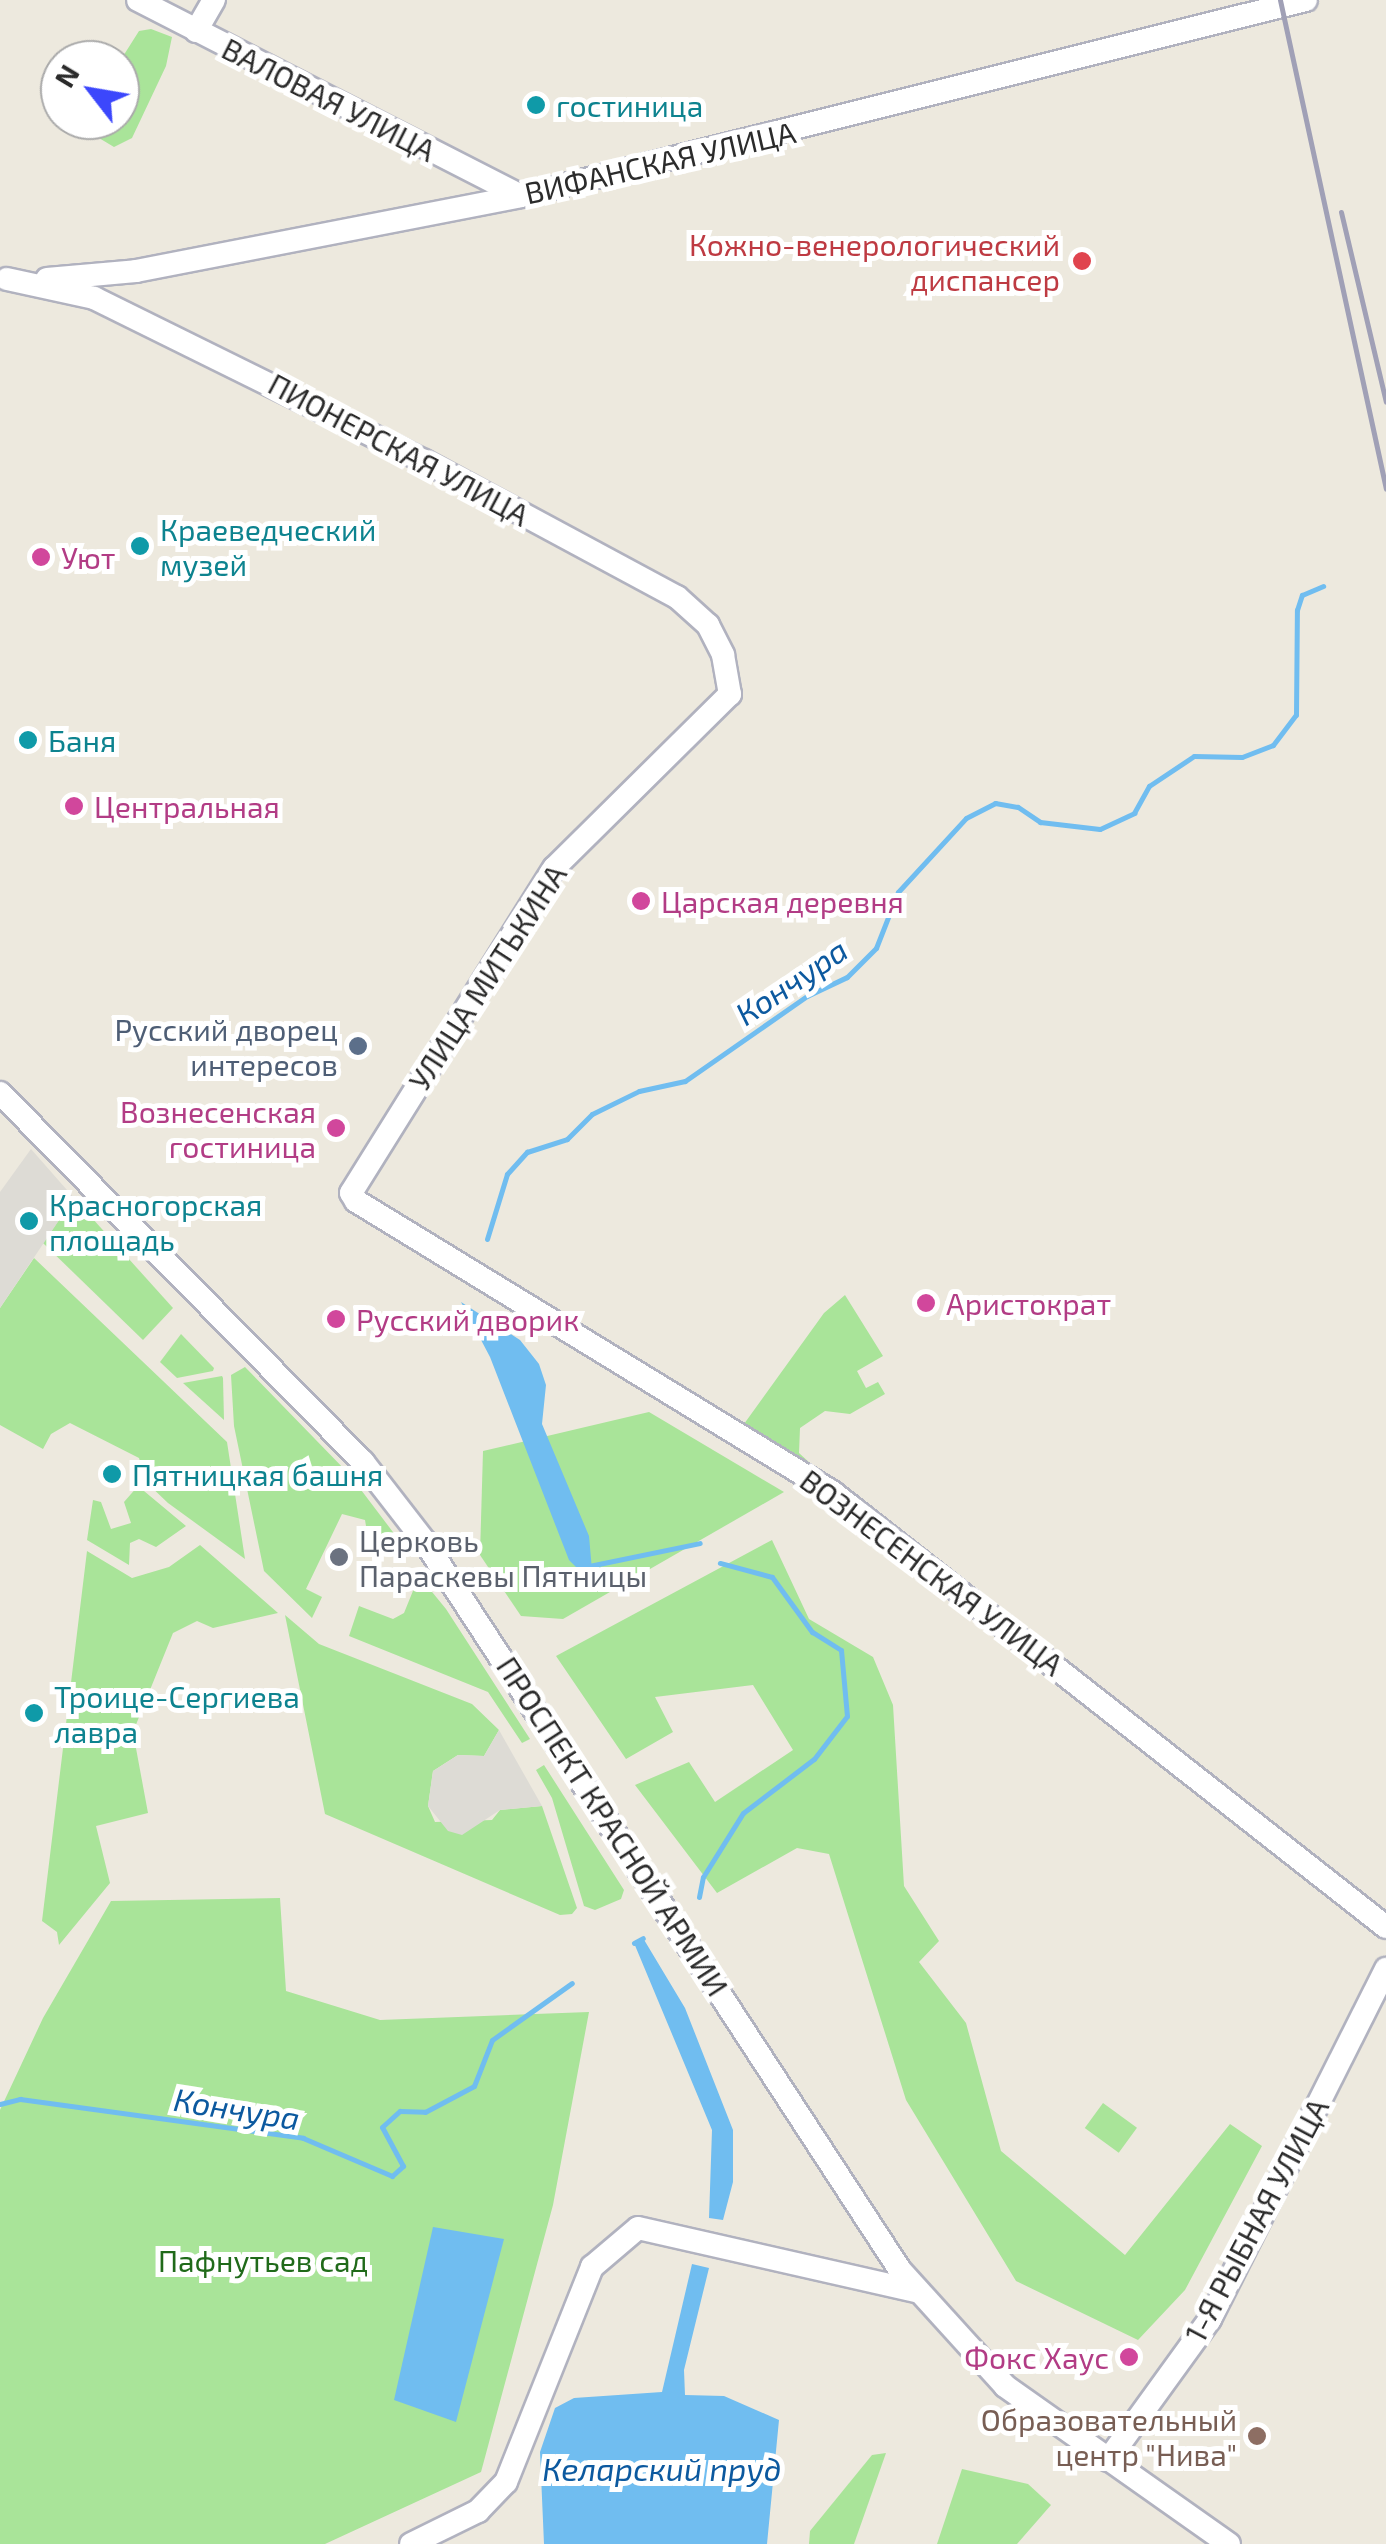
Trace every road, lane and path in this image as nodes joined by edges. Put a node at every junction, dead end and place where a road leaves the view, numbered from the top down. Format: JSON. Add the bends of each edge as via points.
{"nodes":[{"id":1,"x":138,"y":0,"type":"edge"},
{"id":2,"x":214,"y":0,"type":"edge"},
{"id":3,"x":1306,"y":0,"type":"edge"},
{"id":4,"x":196,"y":31,"type":"junction"},
{"id":5,"x":521,"y":196,"type":"junction"},
{"id":6,"x":3,"y":285,"type":"edge"},
{"id":7,"x":730,"y":694,"type":"joint"},
{"id":8,"x":0,"y":1092,"type":"edge"},
{"id":9,"x":351,"y":1193,"type":"joint"},
{"id":10,"x":1386,"y":1927,"type":"edge"},
{"id":11,"x":1386,"y":1969,"type":"edge"},
{"id":12,"x":919,"y":2292,"type":"junction"},
{"id":13,"x":1108,"y":2460,"type":"junction"},
{"id":14,"x":411,"y":2544,"type":"edge"},
{"id":15,"x":1229,"y":2544,"type":"edge"}],
"edges":[{"from":1,"to":4,"type":"main road","name":"ВАЛОВАЯ УЛИЦА"},
{"from":2,"to":4,"type":"main road"},
{"from":3,"to":5,"type":"main road","name":"ВИФАНСКАЯ УЛИЦА"},
{"from":4,"to":5,"type":"main road","name":"ВАЛОВАЯ УЛИЦА"},
{"from":5,"to":6,"type":"main road","name":"ВИФАНСКАЯ УЛИЦА","via":[[80,280]]},
{"from":6,"to":7,"type":"main road","name":"ПИОНЕРСКАЯ УЛИЦА","via":[[94,298],[174,335],[677,597],[716,640]]},
{"from":7,"to":9,"type":"main road","name":"УЛИЦА МИТЬКИНА","via":[[554,868]]},
{"from":8,"to":12,"type":"main road","name":"ПРОСПЕКТ КРАСНОЙ АРМИИ","via":[[322,1418],[405,1515]]},
{"from":9,"to":10,"type":"main road","name":"ВОЗНЕСЕНСКАЯ УЛИЦА","via":[[887,1531]]},
{"from":11,"to":13,"type":"main road","name":"1-Я РЫБНАЯ УЛИЦА","via":[[1210,2319]]},
{"from":12,"to":13,"type":"main road","name":"ПРОСПЕКТ КРАСНОЙ АРМИИ","via":[[1005,2386]]},
{"from":12,"to":14,"type":"main road","via":[[638,2228],[604,2250],[579,2295],[506,2482],[478,2511]]},
{"from":13,"to":15,"type":"main road","name":"ПРОСПЕКТ КРАСНОЙ АРМИИ"}]}
